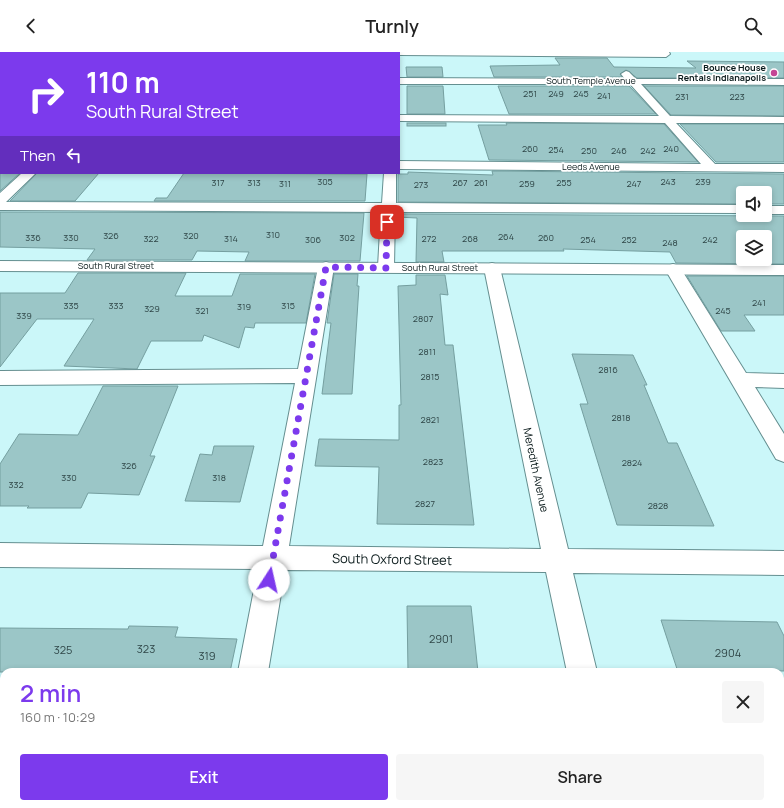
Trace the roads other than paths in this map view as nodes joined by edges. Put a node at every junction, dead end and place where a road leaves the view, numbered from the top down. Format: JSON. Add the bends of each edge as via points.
{"nodes":[{"id":1,"x":264,"y":52,"type":"edge"},
{"id":2,"x":393,"y":52,"type":"edge"},
{"id":3,"x":400,"y":52,"type":"edge"},
{"id":4,"x":664,"y":52,"type":"edge"},
{"id":5,"x":530,"y":53,"type":"edge"},
{"id":6,"x":610,"y":54,"type":"junction"},
{"id":7,"x":400,"y":80,"type":"edge"},
{"id":8,"x":632,"y":81,"type":"junction"},
{"id":9,"x":784,"y":82,"type":"edge"},
{"id":10,"x":400,"y":118,"type":"edge"},
{"id":11,"x":666,"y":119,"type":"junction"},
{"id":12,"x":784,"y":120,"type":"edge"},
{"id":13,"x":400,"y":165,"type":"edge"},
{"id":14,"x":711,"y":167,"type":"junction"},
{"id":15,"x":784,"y":168,"type":"edge"},
{"id":16,"x":29,"y":174,"type":"edge"},
{"id":17,"x":390,"y":174,"type":"edge"},
{"id":18,"x":0,"y":200,"type":"edge"},
{"id":19,"x":0,"y":206,"type":"edge"},
{"id":20,"x":388,"y":207,"type":"junction"},
{"id":21,"x":736,"y":209,"type":"edge"},
{"id":22,"x":772,"y":210,"type":"edge"},
{"id":23,"x":784,"y":210,"type":"edge"},
{"id":24,"x":0,"y":266,"type":"edge"},
{"id":25,"x":326,"y":267,"type":"junction"},
{"id":26,"x":386,"y":268,"type":"junction"},
{"id":27,"x":492,"y":268,"type":"junction"},
{"id":28,"x":673,"y":269,"type":"junction"},
{"id":29,"x":784,"y":270,"type":"edge"},
{"id":30,"x":306,"y":376,"type":"junction"},
{"id":31,"x":0,"y":378,"type":"edge"},
{"id":32,"x":741,"y":380,"type":"junction"},
{"id":33,"x":784,"y":381,"type":"edge"},
{"id":34,"x":784,"y":453,"type":"edge"},
{"id":35,"x":0,"y":555,"type":"edge"},
{"id":36,"x":273,"y":558,"type":"junction"},
{"id":37,"x":556,"y":560,"type":"junction"},
{"id":38,"x":784,"y":563,"type":"edge"},
{"id":39,"x":254,"y":668,"type":"edge"},
{"id":40,"x":581,"y":668,"type":"edge"}],
"edges":[{"from":1,"to":2,"type":"street"},
{"from":3,"to":5,"type":"street"},
{"from":4,"to":6,"type":"street","via":[[666,54]]},
{"from":5,"to":6,"type":"street"},
{"from":6,"to":8,"type":"street"},
{"from":7,"to":8,"type":"street","name":"South Temple Avenue"},
{"from":8,"to":9,"type":"street","name":"South Temple Avenue"},
{"from":8,"to":11,"type":"street"},
{"from":10,"to":11,"type":"street"},
{"from":11,"to":12,"type":"street"},
{"from":11,"to":14,"type":"street"},
{"from":13,"to":14,"type":"street","name":"Leeds Avenue"},
{"from":14,"to":15,"type":"street","name":"Leeds Avenue"},
{"from":16,"to":18,"type":"street"},
{"from":17,"to":20,"type":"street"},
{"from":19,"to":20,"type":"street"},
{"from":20,"to":21,"type":"street"},
{"from":20,"to":26,"type":"street"},
{"from":22,"to":23,"type":"street"},
{"from":24,"to":25,"type":"street","name":"South Rural Street"},
{"from":25,"to":26,"type":"street","name":"South Rural Street"},
{"from":25,"to":30,"type":"street"},
{"from":26,"to":27,"type":"street","name":"South Rural Street"},
{"from":27,"to":28,"type":"street","name":"South Rural Street"},
{"from":27,"to":37,"type":"street","name":"Meredith Avenue"},
{"from":28,"to":29,"type":"street","name":"South Rural Street"},
{"from":28,"to":32,"type":"street"},
{"from":30,"to":31,"type":"street"},
{"from":30,"to":36,"type":"street"},
{"from":32,"to":33,"type":"street"},
{"from":32,"to":34,"type":"street"},
{"from":35,"to":36,"type":"street","name":"South Oxford Street"},
{"from":36,"to":37,"type":"street","name":"South Oxford Street"},
{"from":36,"to":39,"type":"street"},
{"from":37,"to":38,"type":"street","name":"South Oxford Street"},
{"from":37,"to":40,"type":"street","name":"Meredith Avenue"}]}
